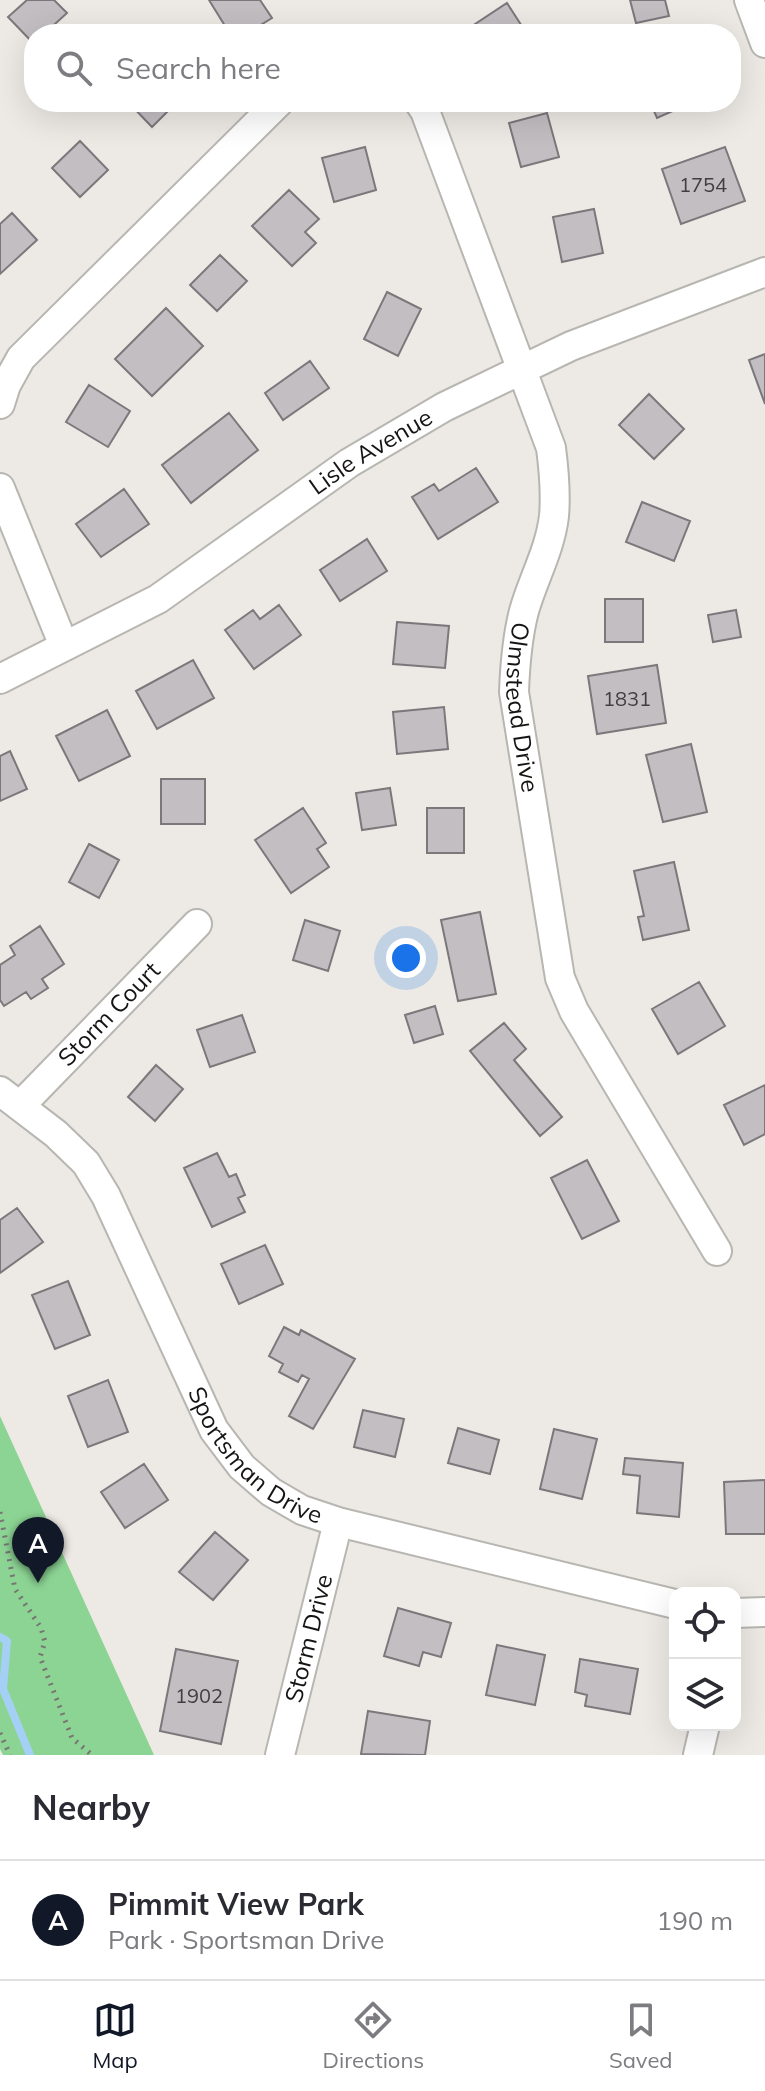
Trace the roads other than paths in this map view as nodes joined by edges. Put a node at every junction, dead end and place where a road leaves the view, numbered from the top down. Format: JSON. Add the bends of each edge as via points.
{"nodes":[{"id":1,"x":749,"y":0,"type":"edge"},
{"id":2,"x":765,"y":43,"type":"edge"},
{"id":3,"x":269,"y":112,"type":"edge"},
{"id":4,"x":425,"y":112,"type":"edge"},
{"id":5,"x":765,"y":272,"type":"edge"},
{"id":6,"x":523,"y":368,"type":"junction"},
{"id":7,"x":0,"y":404,"type":"edge"},
{"id":8,"x":0,"y":488,"type":"edge"},
{"id":9,"x":64,"y":646,"type":"junction"},
{"id":10,"x":0,"y":679,"type":"edge"},
{"id":11,"x":197,"y":924,"type":"dead end"},
{"id":12,"x":10,"y":1098,"type":"edge"},
{"id":13,"x":717,"y":1251,"type":"dead end"},
{"id":14,"x":338,"y":1522,"type":"junction"},
{"id":15,"x":669,"y":1603,"type":"edge"},
{"id":16,"x":765,"y":1612,"type":"edge"},
{"id":17,"x":741,"y":1613,"type":"edge"},
{"id":18,"x":704,"y":1731,"type":"edge"},
{"id":19,"x":280,"y":1755,"type":"edge"},
{"id":20,"x":698,"y":1755,"type":"edge"}],
"edges":[{"from":1,"to":2,"type":"street"},
{"from":3,"to":7,"type":"street","via":[[21,358]]},
{"from":4,"to":6,"type":"street","name":"Olmstead Drive"},
{"from":5,"to":6,"type":"street","name":"Lisle Avenue"},
{"from":6,"to":9,"type":"street","name":"Lisle Avenue","via":[[349,463],[176,588]]},
{"from":6,"to":13,"type":"street","name":"Olmstead Drive","via":[[551,448],[555,484],[546,551],[524,611],[514,692],[560,978],[574,1011]]},
{"from":8,"to":9,"type":"street"},
{"from":9,"to":10,"type":"street","name":"Lisle Avenue"},
{"from":11,"to":12,"type":"street","name":"Storm Court"},
{"from":12,"to":14,"type":"street","name":"Sportsman Drive","via":[[86,1163],[214,1430],[242,1467],[271,1492]]},
{"from":14,"to":15,"type":"street","name":"Sportsman Drive"},
{"from":14,"to":19,"type":"street","name":"Storm Drive"},
{"from":16,"to":17,"type":"street"},
{"from":18,"to":20,"type":"street"}]}
